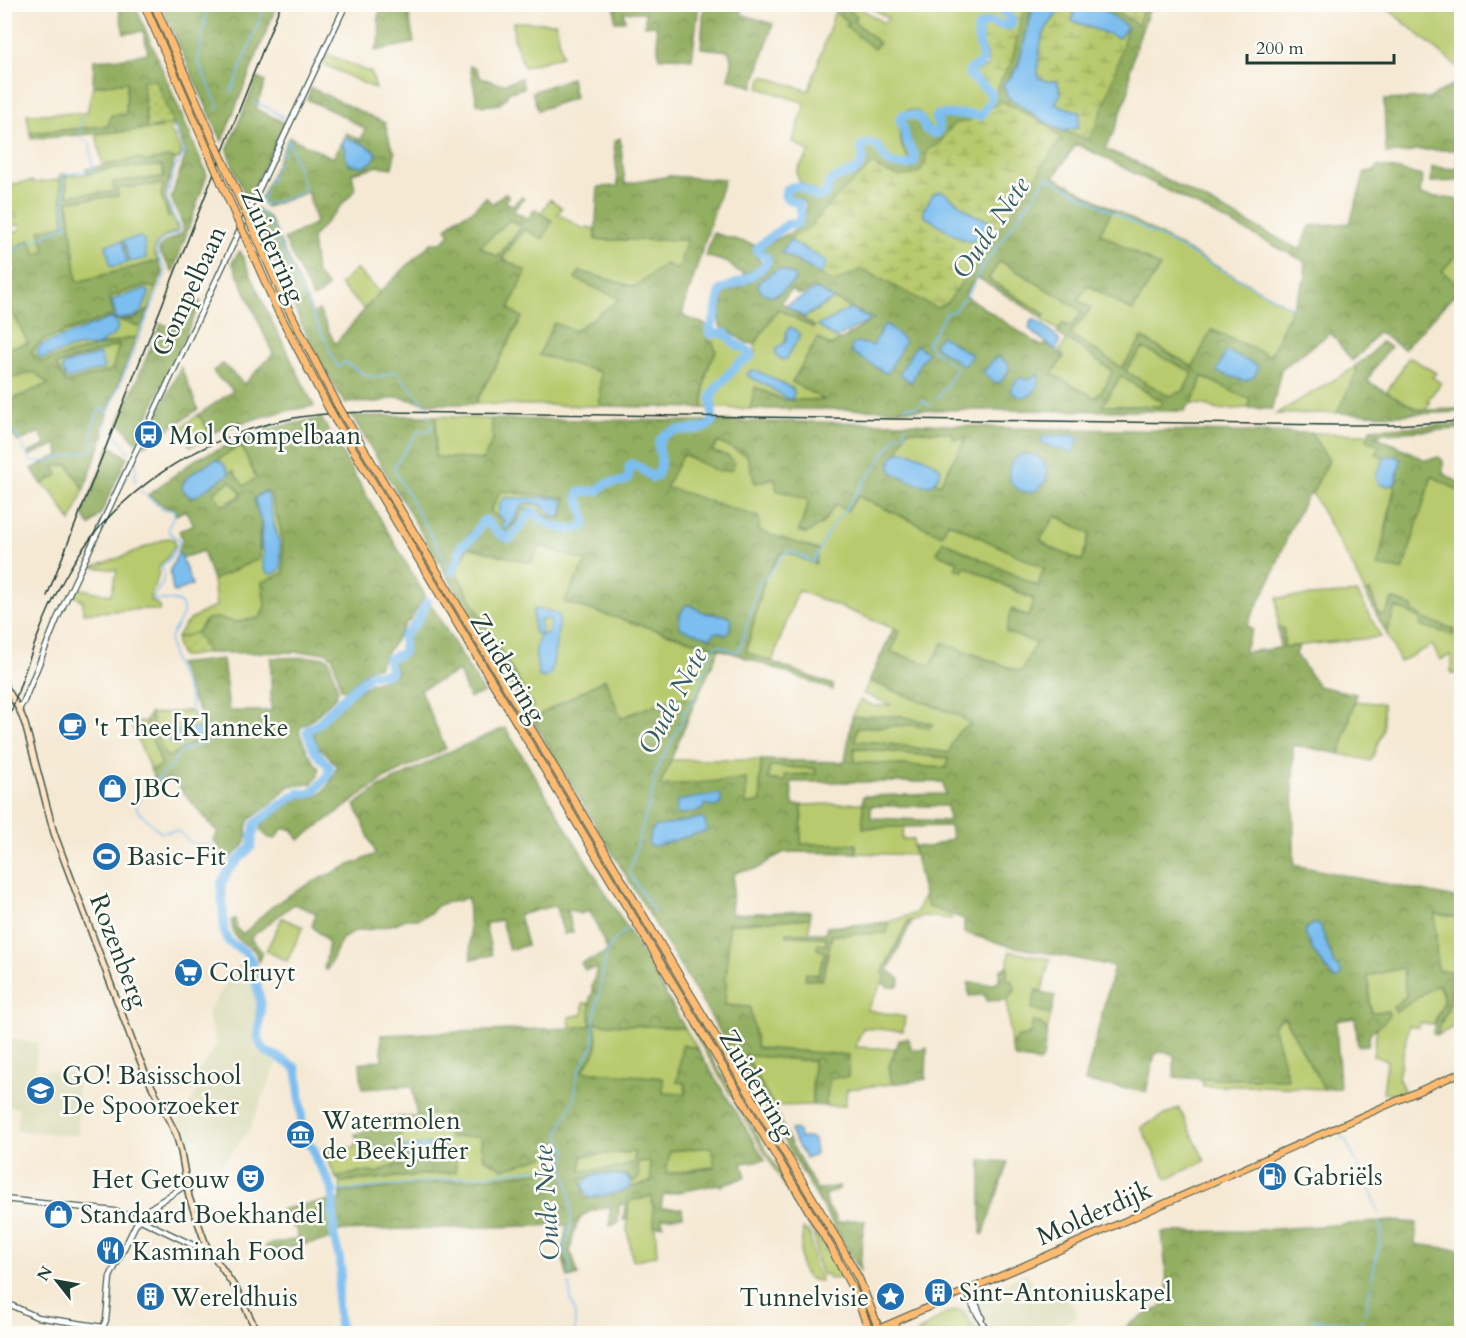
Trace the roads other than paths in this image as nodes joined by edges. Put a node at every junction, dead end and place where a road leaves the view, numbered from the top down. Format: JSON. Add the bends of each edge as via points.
{"nodes":[{"id":1,"x":144,"y":4,"type":"edge"},
{"id":2,"x":154,"y":4,"type":"edge"},
{"id":3,"x":346,"y":4,"type":"edge"},
{"id":4,"x":4,"y":684,"type":"edge"},
{"id":5,"x":19,"y":709,"type":"junction"},
{"id":6,"x":1461,"y":1072,"type":"edge"},
{"id":7,"x":186,"y":1185,"type":"junction"},
{"id":8,"x":4,"y":1198,"type":"edge"},
{"id":9,"x":139,"y":1219,"type":"junction"},
{"id":10,"x":206,"y":1245,"type":"junction"},
{"id":11,"x":967,"y":1291,"type":"junction"},
{"id":12,"x":4,"y":1302,"type":"edge"},
{"id":13,"x":896,"y":1322,"type":"junction"},
{"id":14,"x":880,"y":1331,"type":"edge"},
{"id":15,"x":870,"y":1333,"type":"edge"},
{"id":16,"x":258,"y":1334,"type":"edge"},
{"id":17,"x":893,"y":1334,"type":"edge"},
{"id":18,"x":989,"y":1334,"type":"edge"}],
"edges":[{"from":1,"to":15,"type":"highway","name":"Zuiderring","bridge":true,"via":[[278,311],[327,405],[830,1246]]},
{"from":2,"to":14,"type":"highway","name":"Zuiderring","bridge":true,"via":[[287,306],[337,404],[838,1240]]},
{"from":3,"to":5,"type":"street","name":"Gompelbaan","via":[[57,619]]},
{"from":4,"to":5,"type":"main road","name":"Rozenberg"},
{"from":5,"to":7,"type":"main road","name":"Rozenberg","via":[[54,833],[134,1046],[176,1134]]},
{"from":6,"to":11,"type":"main road","name":"Molderdijk"},
{"from":7,"to":9,"type":"street"},
{"from":7,"to":10,"type":"main road","name":"Rozenberg"},
{"from":8,"to":9,"type":"street","via":[[107,1210]]},
{"from":9,"to":10,"type":"street","via":[[195,1246]]},
{"from":9,"to":12,"type":"street","via":[[110,1277],[104,1327],[37,1317]]},
{"from":10,"to":16,"type":"main road","name":"Rozenberg","via":[[240,1295]]},
{"from":11,"to":13,"type":"main road","name":"Molderdijk"},
{"from":11,"to":18,"type":"street"},
{"from":13,"to":14,"type":"main road","name":"Molderdijk"},
{"from":13,"to":17,"type":"main road"},
{"from":14,"to":15,"type":"main road","name":"Molderdijk"}]}
